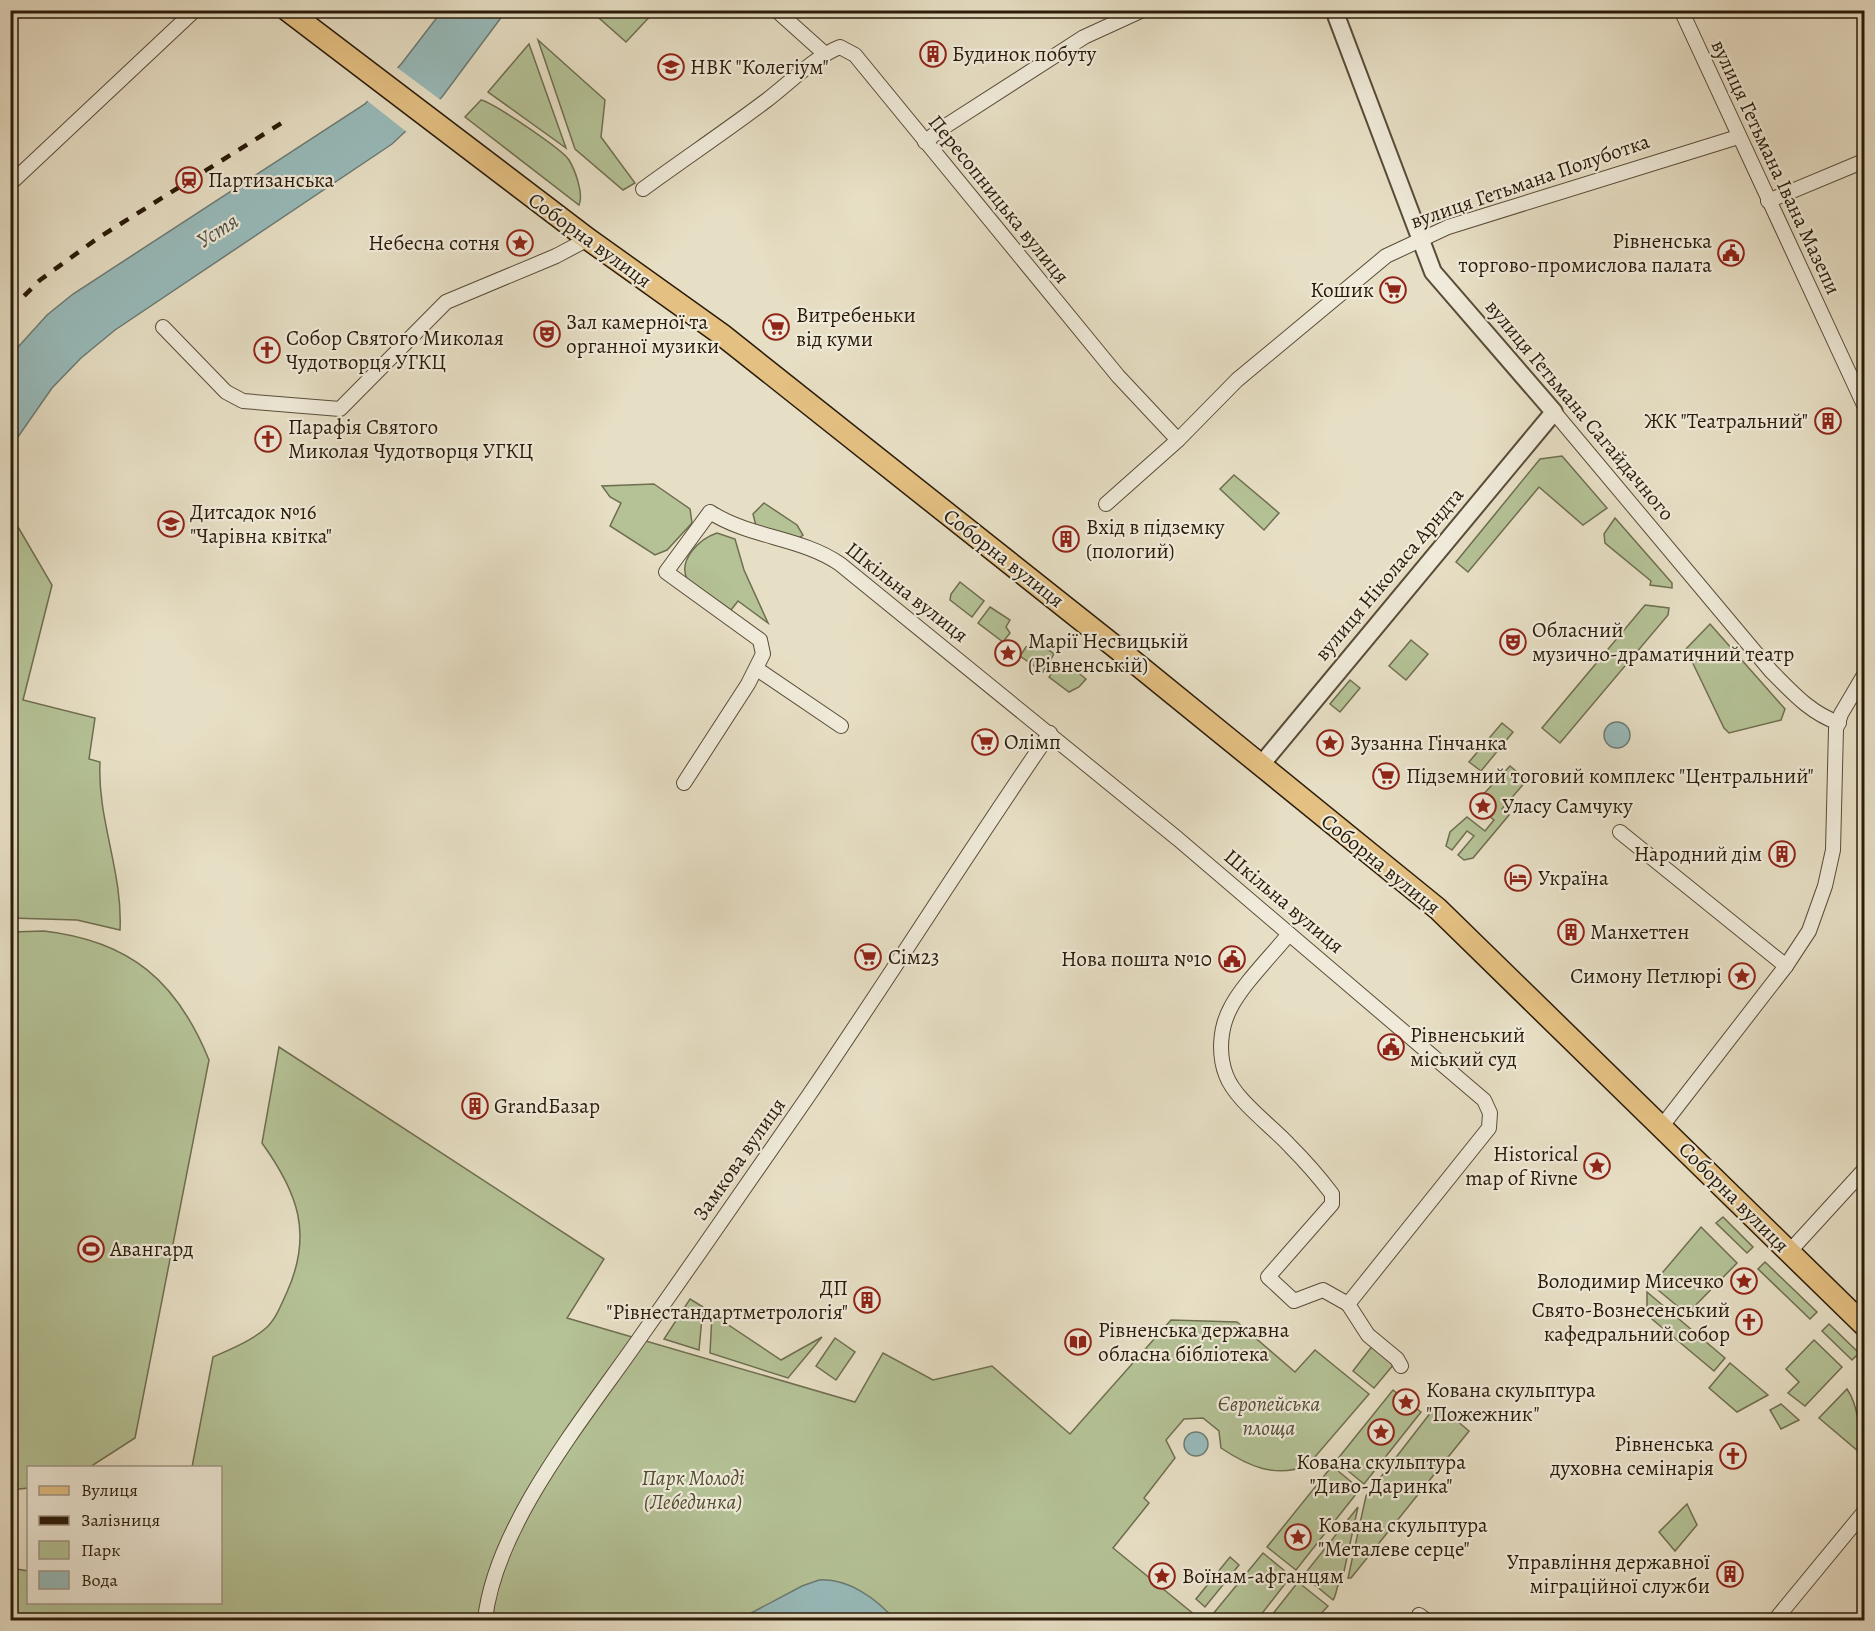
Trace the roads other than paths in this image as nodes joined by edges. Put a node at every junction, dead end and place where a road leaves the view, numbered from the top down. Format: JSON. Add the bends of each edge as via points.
{"nodes":[{"id":1,"x":194,"y":10,"type":"edge"},
{"id":2,"x":287,"y":10,"type":"edge"},
{"id":3,"x":776,"y":10,"type":"edge"},
{"id":4,"x":1143,"y":10,"type":"edge"},
{"id":5,"x":1334,"y":10,"type":"edge"},
{"id":6,"x":1681,"y":10,"type":"edge"},
{"id":7,"x":824,"y":53,"type":"junction"},
{"id":8,"x":1738,"y":137,"type":"junction"},
{"id":9,"x":925,"y":142,"type":"junction"},
{"id":10,"x":1864,"y":161,"type":"edge"},
{"id":11,"x":12,"y":182,"type":"dead end"},
{"id":12,"x":643,"y":189,"type":"dead end"},
{"id":13,"x":1768,"y":201,"type":"junction"},
{"id":14,"x":588,"y":239,"type":"junction"},
{"id":15,"x":1419,"y":239,"type":"junction"},
{"id":16,"x":163,"y":327,"type":"dead end"},
{"id":17,"x":1864,"y":405,"type":"edge"},
{"id":18,"x":1554,"y":412,"type":"junction"},
{"id":19,"x":1178,"y":440,"type":"junction"},
{"id":20,"x":1106,"y":504,"type":"dead end"},
{"id":21,"x":757,"y":669,"type":"junction"},
{"id":22,"x":1864,"y":675,"type":"edge"},
{"id":23,"x":1839,"y":723,"type":"junction"},
{"id":24,"x":841,"y":726,"type":"dead end"},
{"id":25,"x":1050,"y":733,"type":"junction"},
{"id":26,"x":1260,"y":766,"type":"junction"},
{"id":27,"x":684,"y":783,"type":"dead end"},
{"id":28,"x":1620,"y":832,"type":"dead end"},
{"id":29,"x":1289,"y":934,"type":"junction"},
{"id":30,"x":1786,"y":966,"type":"junction"},
{"id":31,"x":1662,"y":1126,"type":"junction"},
{"id":32,"x":1864,"y":1170,"type":"edge"},
{"id":33,"x":1789,"y":1252,"type":"junction"},
{"id":34,"x":1348,"y":1304,"type":"junction"},
{"id":35,"x":1864,"y":1325,"type":"edge"},
{"id":36,"x":1401,"y":1366,"type":"dead end"},
{"id":37,"x":1864,"y":1512,"type":"edge"},
{"id":38,"x":485,"y":1620,"type":"edge"},
{"id":39,"x":1775,"y":1620,"type":"edge"}],
"edges":[{"from":1,"to":11,"type":"street"},
{"from":2,"to":14,"type":"main road","name":"Соборна вулиця"},
{"from":3,"to":7,"type":"street"},
{"from":4,"to":9,"type":"street","via":[[1084,37]]},
{"from":5,"to":15,"type":"street","name":"вулиця Гетьмана Сагайдачного"},
{"from":6,"to":8,"type":"street","name":"вулиця Гетьмана Івана Мазепи"},
{"from":7,"to":9,"type":"street","name":"Пересопницька вулиця","via":[[840,47],[855,55]]},
{"from":7,"to":12,"type":"street","via":[[810,68]]},
{"from":8,"to":13,"type":"street","name":"вулиця Гетьмана Івана Мазепи"},
{"from":8,"to":15,"type":"street","name":"вулиця Гетьмана Полуботка","via":[[1510,206]]},
{"from":9,"to":19,"type":"street","name":"Пересопницька вулиця","via":[[1118,376]]},
{"from":10,"to":13,"type":"street"},
{"from":13,"to":17,"type":"street","name":"вулиця Гетьмана Івана Мазепи"},
{"from":14,"to":16,"type":"street","via":[[446,302],[340,409],[243,401],[226,392]]},
{"from":14,"to":26,"type":"main road","name":"Соборна вулиця","via":[[747,356]]},
{"from":15,"to":18,"type":"street","name":"вулиця Гетьмана Сагайдачного","via":[[1433,272]]},
{"from":15,"to":19,"type":"street","name":"вулиця Гетьмана Полуботка","via":[[1386,256],[1237,380]]},
{"from":18,"to":23,"type":"street","name":"вулиця Гетьмана Сагайдачного","via":[[1771,671],[1809,709]]},
{"from":18,"to":26,"type":"street","name":"вулиця Ніколаса Арндта"},
{"from":19,"to":20,"type":"street","name":"вулиця Гетьмана Полуботка"},
{"from":21,"to":24,"type":"street"},
{"from":21,"to":25,"type":"street","name":"Шкільна вулиця","via":[[763,654],[759,640],[666,572],[710,512],[744,530],[830,557]]},
{"from":21,"to":27,"type":"street","name":"Шкільна вулиця"},
{"from":22,"to":23,"type":"street"},
{"from":23,"to":30,"type":"street","via":[[1833,850],[1826,886],[1809,931]]},
{"from":25,"to":29,"type":"street","name":"Шкільна вулиця"},
{"from":25,"to":38,"type":"street","name":"Замкова вулиця","via":[[851,1033],[531,1498],[495,1580]]},
{"from":26,"to":31,"type":"main road","name":"Соборна вулиця","via":[[1438,909]]},
{"from":28,"to":30,"type":"street"},
{"from":29,"to":34,"type":"street","name":"Шкільна вулиця","via":[[1470,1086],[1490,1113],[1489,1128]]},
{"from":29,"to":34,"type":"street","via":[[1231,1006],[1221,1037],[1223,1063],[1226,1076],[1239,1094],[1332,1194],[1332,1204],[1268,1277],[1294,1301],[1323,1290]]},
{"from":30,"to":31,"type":"street"},
{"from":31,"to":33,"type":"main road","name":"Соборна вулиця"},
{"from":32,"to":33,"type":"street"},
{"from":33,"to":35,"type":"main road","name":"Соборна вулиця"},
{"from":34,"to":36,"type":"street","via":[[1368,1335]]},
{"from":37,"to":39,"type":"street"}]}
